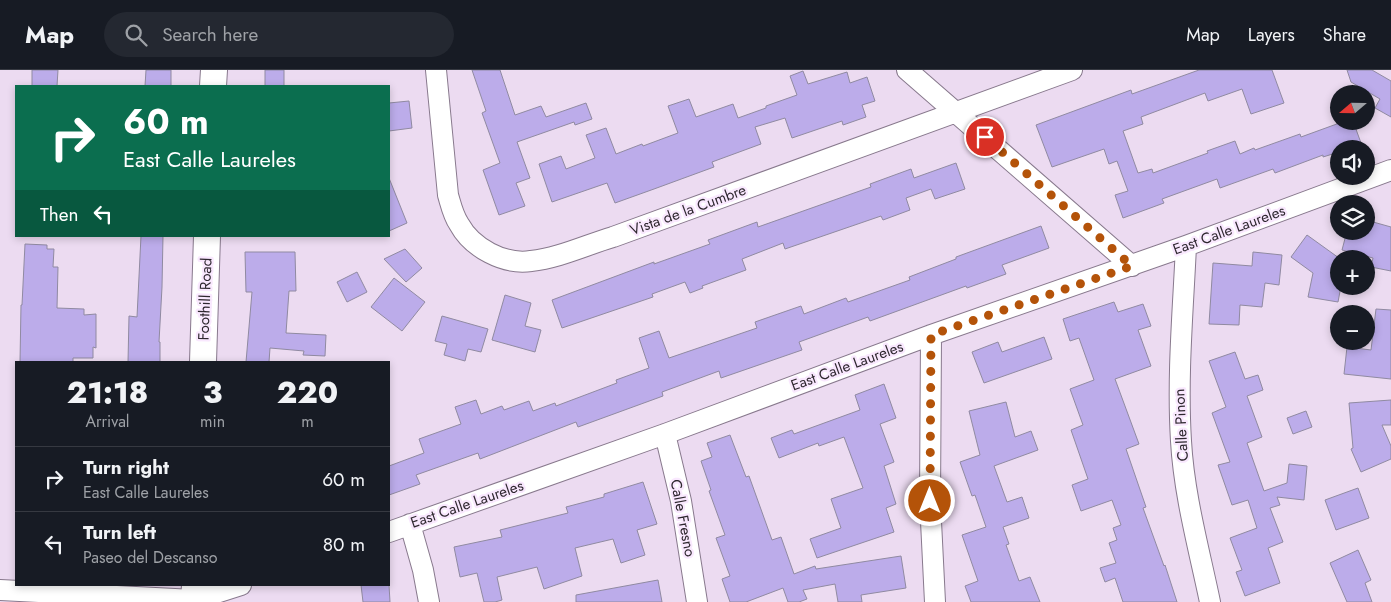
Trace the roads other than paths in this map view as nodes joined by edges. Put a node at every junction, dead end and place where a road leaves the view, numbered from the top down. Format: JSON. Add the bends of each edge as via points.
{"nodes":[{"id":1,"x":214,"y":70,"type":"edge"},
{"id":2,"x":436,"y":70,"type":"edge"},
{"id":3,"x":907,"y":70,"type":"edge"},
{"id":4,"x":1072,"y":70,"type":"edge"},
{"id":5,"x":213,"y":85,"type":"edge"},
{"id":6,"x":956,"y":111,"type":"junction"},
{"id":7,"x":1391,"y":170,"type":"edge"},
{"id":8,"x":208,"y":237,"type":"edge"},
{"id":9,"x":1186,"y":246,"type":"junction"},
{"id":10,"x":1132,"y":266,"type":"junction"},
{"id":11,"x":931,"y":335,"type":"junction"},
{"id":12,"x":203,"y":361,"type":"edge"},
{"id":13,"x":665,"y":434,"type":"junction"},
{"id":14,"x":410,"y":524,"type":"junction"},
{"id":15,"x":390,"y":532,"type":"edge"},
{"id":16,"x":237,"y":586,"type":"edge"},
{"id":17,"x":0,"y":590,"type":"edge"},
{"id":18,"x":194,"y":596,"type":"edge"},
{"id":19,"x":429,"y":602,"type":"edge"},
{"id":20,"x":697,"y":602,"type":"edge"},
{"id":21,"x":935,"y":602,"type":"edge"},
{"id":22,"x":1210,"y":602,"type":"edge"}],
"edges":[{"from":1,"to":5,"type":"main road"},
{"from":2,"to":6,"type":"street","name":"Vista de la Cumbre","via":[[452,211],[459,226],[476,244],[513,261],[545,259],[604,240]]},
{"from":3,"to":6,"type":"street"},
{"from":4,"to":6,"type":"street","name":"Vista de la Cumbre"},
{"from":6,"to":10,"type":"street"},
{"from":7,"to":9,"type":"street","name":"East Calle Laureles"},
{"from":8,"to":12,"type":"main road","name":"Foothill Road"},
{"from":9,"to":10,"type":"street","name":"East Calle Laureles"},
{"from":9,"to":22,"type":"street","name":"Calle Pinon","via":[[1179,388],[1181,442],[1185,485]]},
{"from":10,"to":11,"type":"street","name":"East Calle Laureles"},
{"from":11,"to":13,"type":"street","name":"East Calle Laureles"},
{"from":11,"to":21,"type":"street","via":[[930,501]]},
{"from":13,"to":14,"type":"street","name":"East Calle Laureles"},
{"from":13,"to":20,"type":"street","name":"Calle Fresno","via":[[681,501]]},
{"from":14,"to":15,"type":"street","name":"East Calle Laureles"},
{"from":14,"to":19,"type":"street"},
{"from":16,"to":18,"type":"street"},
{"from":17,"to":18,"type":"street"}]}
